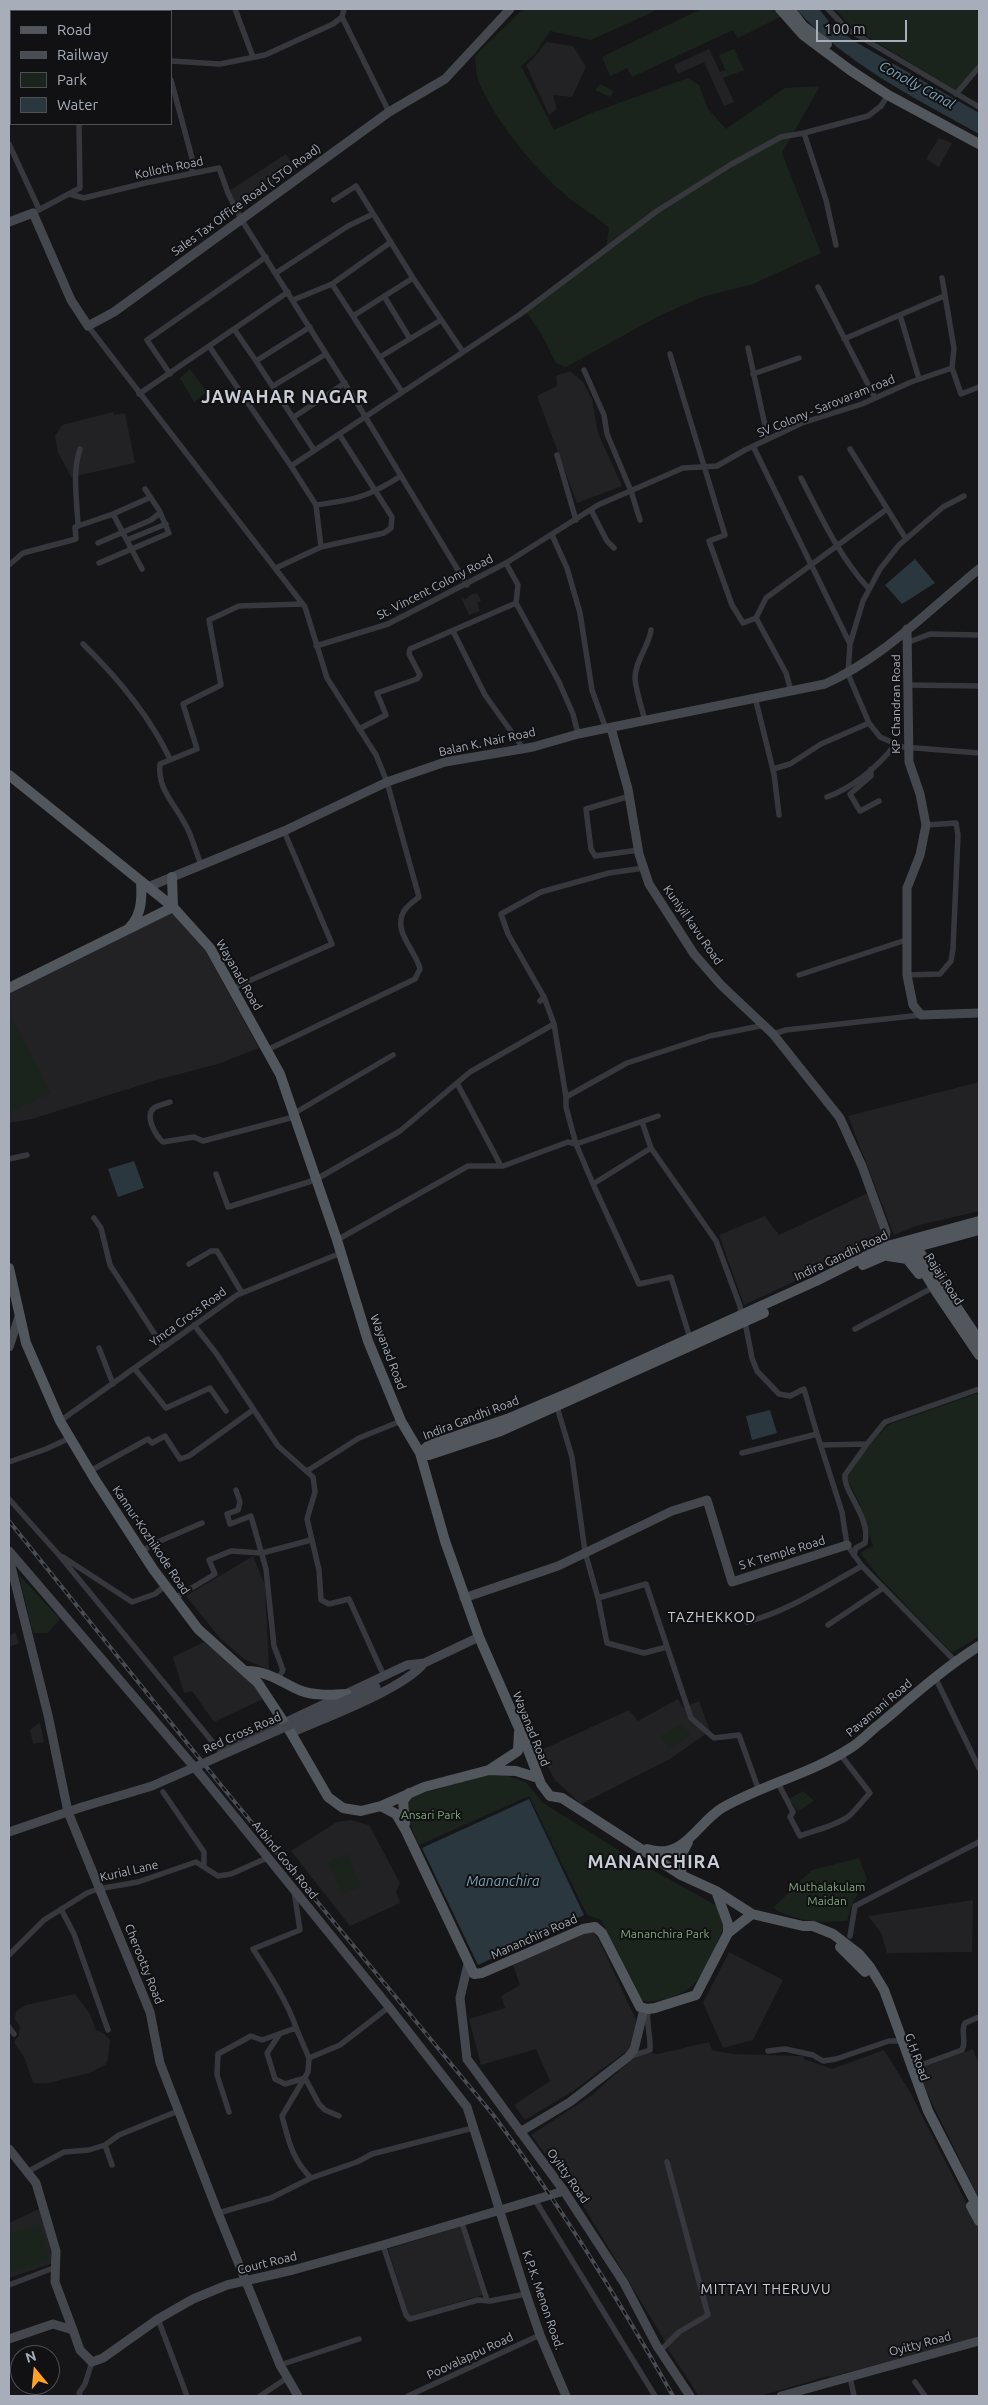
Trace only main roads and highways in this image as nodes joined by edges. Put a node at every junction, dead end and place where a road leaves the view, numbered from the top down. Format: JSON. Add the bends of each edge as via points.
{"nodes":[{"id":1,"x":510,"y":9,"type":"edge"},
{"id":2,"x":780,"y":9,"type":"edge"},
{"id":3,"x":790,"y":9,"type":"edge"},
{"id":4,"x":979,"y":140,"type":"edge"},
{"id":5,"x":979,"y":144,"type":"edge"},
{"id":6,"x":9,"y":222,"type":"edge"},
{"id":7,"x":979,"y":569,"type":"edge"},
{"id":8,"x":907,"y":629,"type":"junction"},
{"id":9,"x":608,"y":728,"type":"junction"},
{"id":10,"x":9,"y":775,"type":"edge"},
{"id":11,"x":172,"y":876,"type":"junction"},
{"id":12,"x":144,"y":884,"type":"junction"},
{"id":13,"x":173,"y":907,"type":"junction"},
{"id":14,"x":128,"y":929,"type":"junction"},
{"id":15,"x":9,"y":988,"type":"edge"},
{"id":16,"x":979,"y":1013,"type":"edge"},
{"id":17,"x":979,"y":1221,"type":"edge"},
{"id":18,"x":979,"y":1230,"type":"edge"},
{"id":19,"x":952,"y":1238,"type":"junction"},
{"id":20,"x":913,"y":1245,"type":"junction"},
{"id":21,"x":884,"y":1252,"type":"junction"},
{"id":22,"x":9,"y":1268,"type":"edge"},
{"id":23,"x":938,"y":1290,"type":"junction"},
{"id":24,"x":12,"y":1295,"type":"edge"},
{"id":25,"x":19,"y":1317,"type":"junction"},
{"id":26,"x":743,"y":1319,"type":"junction"},
{"id":27,"x":979,"y":1340,"type":"edge"},
{"id":28,"x":9,"y":1346,"type":"edge"},
{"id":29,"x":979,"y":1355,"type":"edge"},
{"id":30,"x":582,"y":1392,"type":"junction"},
{"id":31,"x":420,"y":1453,"type":"junction"},
{"id":32,"x":847,"y":1545,"type":"road end"},
{"id":33,"x":9,"y":1551,"type":"edge"},
{"id":34,"x":9,"y":1558,"type":"edge"},
{"id":35,"x":464,"y":1598,"type":"junction"},
{"id":36,"x":479,"y":1637,"type":"junction"},
{"id":37,"x":979,"y":1646,"type":"edge"},
{"id":38,"x":424,"y":1663,"type":"junction"},
{"id":39,"x":248,"y":1671,"type":"junction"},
{"id":40,"x":347,"y":1694,"type":"junction"},
{"id":41,"x":284,"y":1723,"type":"junction"},
{"id":42,"x":519,"y":1731,"type":"junction"},
{"id":43,"x":292,"y":1733,"type":"junction"},
{"id":44,"x":488,"y":1770,"type":"junction"},
{"id":45,"x":538,"y":1778,"type":"junction"},
{"id":46,"x":409,"y":1792,"type":"junction"},
{"id":47,"x":382,"y":1806,"type":"junction"},
{"id":48,"x":68,"y":1812,"type":"junction"},
{"id":49,"x":406,"y":1831,"type":"junction"},
{"id":50,"x":9,"y":1832,"type":"edge"},
{"id":51,"x":689,"y":1841,"type":"junction"},
{"id":52,"x":639,"y":1847,"type":"junction"},
{"id":53,"x":682,"y":1875,"type":"junction"},
{"id":54,"x":716,"y":1891,"type":"junction"},
{"id":55,"x":752,"y":1914,"type":"junction"},
{"id":56,"x":803,"y":1926,"type":"junction"},
{"id":57,"x":728,"y":1933,"type":"junction"},
{"id":58,"x":468,"y":1964,"type":"junction"},
{"id":59,"x":646,"y":2009,"type":"junction"},
{"id":60,"x":910,"y":2069,"type":"junction"},
{"id":61,"x":520,"y":2132,"type":"junction"},
{"id":62,"x":9,"y":2149,"type":"edge"},
{"id":63,"x":564,"y":2191,"type":"junction"},
{"id":64,"x":501,"y":2209,"type":"junction"},
{"id":65,"x":979,"y":2210,"type":"edge"},
{"id":66,"x":979,"y":2221,"type":"edge"},
{"id":67,"x":247,"y":2281,"type":"junction"},
{"id":68,"x":73,"y":2330,"type":"junction"},
{"id":69,"x":9,"y":2338,"type":"edge"},
{"id":70,"x":979,"y":2341,"type":"edge"},
{"id":71,"x":807,"y":2392,"type":"edge"},
{"id":72,"x":298,"y":2396,"type":"edge"},
{"id":73,"x":566,"y":2396,"type":"edge"},
{"id":74,"x":690,"y":2396,"type":"edge"},
{"id":75,"x":781,"y":2396,"type":"edge"}],
"edges":[{"from":1,"to":6,"type":"main road","name":"Sales Tax Office Road ( STO Road)","via":[[445,79],[389,112],[114,312],[88,326],[71,300],[36,211]]},
{"from":2,"to":5,"type":"main road","via":[[803,35],[850,70],[888,95]]},
{"from":3,"to":4,"type":"main road","via":[[803,26],[847,61]]},
{"from":7,"to":8,"type":"main road"},
{"from":8,"to":9,"type":"main road","name":"Balan K. Nair Road","via":[[848,674],[825,684]]},
{"from":8,"to":16,"type":"main road","name":"KP Chandran Road","via":[[909,762],[926,825],[920,855],[907,888],[907,974],[913,1005],[921,1015]]},
{"from":9,"to":11,"type":"main road","name":"Balan K. Nair Road","via":[[445,762],[387,782],[284,831]]},
{"from":9,"to":21,"type":"main road","name":"Kuniyil kavu Road","via":[[630,796],[639,850],[649,884],[694,954],[721,986],[773,1034],[840,1118],[855,1148],[886,1232]]},
{"from":10,"to":12,"type":"main road","name":"Wayanad Road"},
{"from":11,"to":12,"type":"main road","name":"Balan K. Nair Road"},
{"from":11,"to":13,"type":"main road"},
{"from":12,"to":13,"type":"main road","name":"Wayanad Road"},
{"from":12,"to":14,"type":"main road","via":[[137,919]]},
{"from":13,"to":14,"type":"main road"},
{"from":13,"to":31,"type":"main road","name":"Wayanad Road","via":[[210,948],[280,1074],[368,1341],[402,1421]]},
{"from":14,"to":15,"type":"main road"},
{"from":17,"to":20,"type":"main road","name":"Indira Gandhi Road"},
{"from":18,"to":19,"type":"main road","name":"Indira Gandhi Road"},
{"from":19,"to":20,"type":"main road","name":"Indira Gandhi Road"},
{"from":19,"to":23,"type":"main road","via":[[936,1245],[930,1254]]},
{"from":20,"to":21,"type":"main road","name":"Indira Gandhi Road"},
{"from":20,"to":23,"type":"main road","name":"Rajaji Road"},
{"from":21,"to":23,"type":"main road","via":[[907,1259]]},
{"from":21,"to":26,"type":"main road","name":"Indira Gandhi Road"},
{"from":22,"to":24,"type":"main road","name":"Kannur-Kozhikode Road"},
{"from":23,"to":27,"type":"main road"},
{"from":23,"to":29,"type":"main road","name":"Rajaji Road"},
{"from":24,"to":25,"type":"main road","name":"Kannur-Kozhikode Road"},
{"from":25,"to":28,"type":"main road"},
{"from":25,"to":39,"type":"main road","name":"Kannur-Kozhikode Road","via":[[26,1343],[60,1421],[141,1552],[198,1629]]},
{"from":26,"to":30,"type":"main road","name":"Indira Gandhi Road"},
{"from":26,"to":30,"type":"main road","name":"Indira Gandhi Road","via":[[690,1338]]},
{"from":30,"to":31,"type":"main road","name":"Indira Gandhi Road","via":[[429,1445]]},
{"from":30,"to":31,"type":"main road","name":"Indira Gandhi Road","via":[[557,1407],[500,1431],[429,1455]]},
{"from":31,"to":35,"type":"main road","name":"Wayanad Road"},
{"from":32,"to":35,"type":"main road","name":"S K Temple Road","via":[[732,1582],[707,1500],[672,1511],[558,1566]]},
{"from":33,"to":64,"type":"main road","name":"Arbind Gosh Road","via":[[201,1776],[467,2107]]},
{"from":34,"to":48,"type":"main road","name":"Cherootty Road","via":[[48,1714]]},
{"from":35,"to":36,"type":"main road","name":"Wayanad Road"},
{"from":36,"to":38,"type":"main road","name":"Red Cross Road"},
{"from":36,"to":42,"type":"main road","name":"Wayanad Road"},
{"from":37,"to":51,"type":"main road","name":"Pavamani Road","via":[[935,1677],[853,1747],[758,1788],[716,1813]]},
{"from":38,"to":40,"type":"main road","via":[[407,1665]]},
{"from":38,"to":43,"type":"main road","via":[[416,1673],[379,1693]]},
{"from":38,"to":48,"type":"main road","name":"Red Cross Road","bridge":true,"via":[[376,1688],[152,1786]]},
{"from":39,"to":40,"type":"main road","via":[[261,1671],[301,1691]]},
{"from":39,"to":41,"type":"main road","name":"Kannur-Kozhikode Road"},
{"from":40,"to":41,"type":"main road"},
{"from":41,"to":43,"type":"main road","name":"Kannur-Kozhikode Road"},
{"from":42,"to":44,"type":"main road","via":[[518,1751]]},
{"from":42,"to":45,"type":"main road","name":"Wayanad Road"},
{"from":43,"to":47,"type":"main road","name":"Kannur-Kozhikode Road","via":[[328,1797],[343,1808],[352,1810]]},
{"from":44,"to":45,"type":"main road","via":[[516,1771]]},
{"from":44,"to":46,"type":"main road","name":"Kannur-Kozhikode Road"},
{"from":45,"to":52,"type":"main road","name":"Wayanad Road","via":[[550,1796],[562,1798]]},
{"from":46,"to":47,"type":"main road","name":"Kannur-Kozhikode Road"},
{"from":46,"to":49,"type":"main road","via":[[402,1808]]},
{"from":47,"to":49,"type":"main road","via":[[396,1814]]},
{"from":48,"to":50,"type":"main road","name":"Red Cross Road"},
{"from":48,"to":67,"type":"main road","name":"Cherootty Road","via":[[150,2012],[160,2063]]},
{"from":49,"to":58,"type":"main road"},
{"from":51,"to":52,"type":"main road","via":[[666,1851],[655,1852]]},
{"from":51,"to":53,"type":"main road","via":[[682,1854]]},
{"from":52,"to":53,"type":"main road","name":"Wayanad Road"},
{"from":53,"to":54,"type":"main road","name":"Wayanad Road"},
{"from":54,"to":55,"type":"main road","name":"Wayanad Road"},
{"from":54,"to":57,"type":"main road"},
{"from":55,"to":56,"type":"main road","name":"G H Road"},
{"from":55,"to":57,"type":"main road"},
{"from":56,"to":60,"type":"main road","name":"G H Road","via":[[832,1941],[863,1968],[876,1989]]},
{"from":56,"to":60,"type":"main road","name":"G H Road","via":[[813,1926],[833,1934],[870,1967],[884,1990]]},
{"from":57,"to":59,"type":"main road","via":[[696,1995]]},
{"from":58,"to":59,"type":"main road","name":"Mananchira Road","via":[[474,1974],[482,1974],[584,1928],[595,1927],[602,1933],[634,1998]]},
{"from":58,"to":61,"type":"main road","name":"Oyitty Road","via":[[460,1998],[467,2059]]},
{"from":59,"to":61,"type":"main road","via":[[634,2050],[628,2058],[570,2102]]},
{"from":60,"to":65,"type":"main road","name":"G H Road"},
{"from":60,"to":66,"type":"main road","name":"G H Road","via":[[925,2115]]},
{"from":61,"to":63,"type":"main road","name":"Oyitty Road"},
{"from":62,"to":68,"type":"main road","via":[[36,2183],[56,2251],[55,2282]]},
{"from":63,"to":64,"type":"main road","name":"Court Road"},
{"from":63,"to":74,"type":"main road","name":"Oyitty Road","via":[[624,2283],[660,2351]]},
{"from":64,"to":67,"type":"main road","name":"Court Road"},
{"from":64,"to":73,"type":"main road","name":"K.P.K. Menon Road.","via":[[526,2294]]},
{"from":67,"to":68,"type":"main road","name":"Court Road","via":[[193,2299],[92,2362],[80,2350]]},
{"from":67,"to":72,"type":"main road","name":"Cherootty Road","via":[[280,2365]]},
{"from":68,"to":69,"type":"main road","via":[[52,2324]]},
{"from":70,"to":71,"type":"main road","name":"Oyitty Road"},
{"from":71,"to":75,"type":"main road","name":"Oyitty Road"}]}
